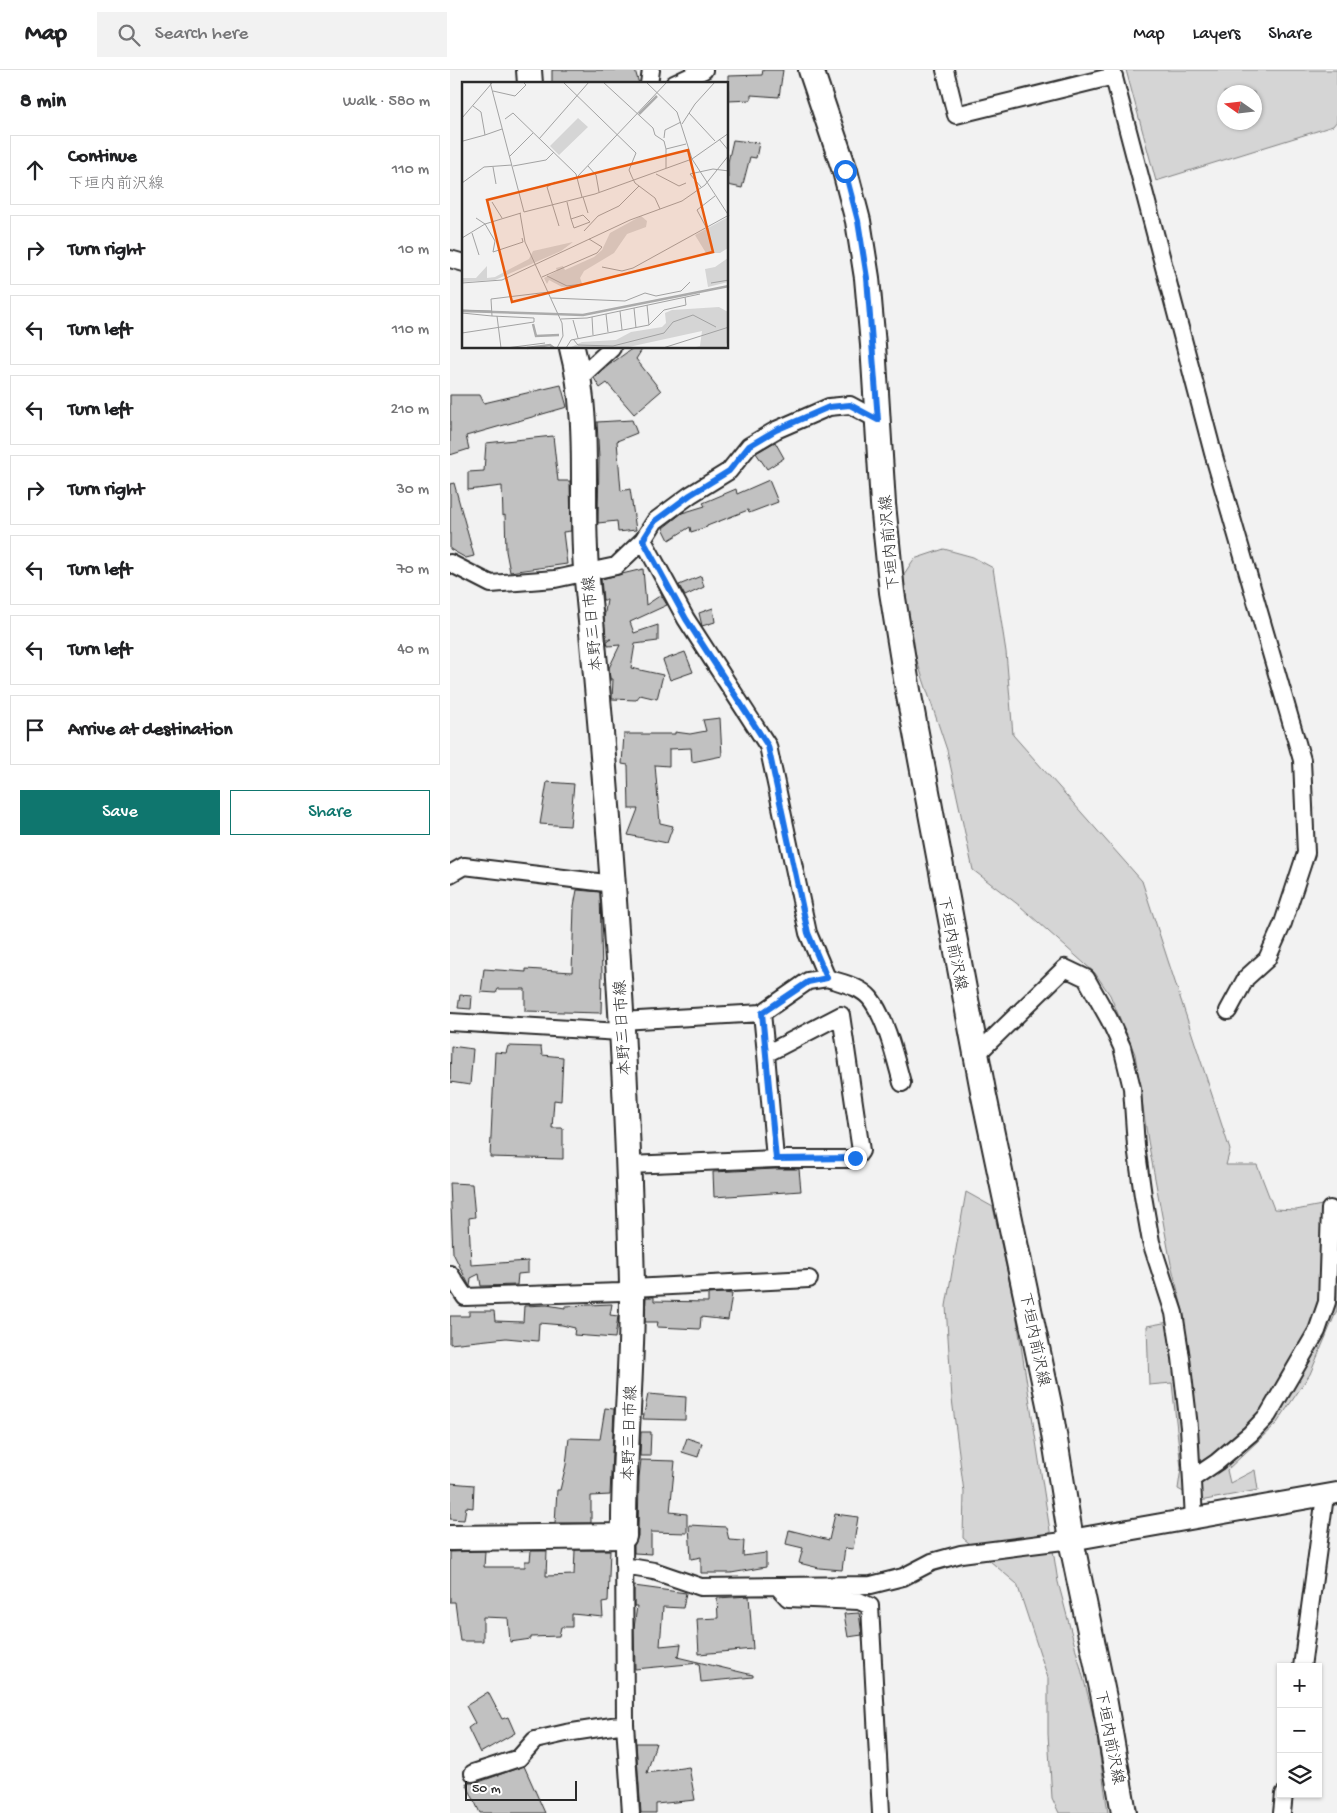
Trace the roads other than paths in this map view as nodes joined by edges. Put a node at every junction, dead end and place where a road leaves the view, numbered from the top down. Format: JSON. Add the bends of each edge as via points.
{"nodes":[{"id":1,"x":704,"y":70,"type":"edge"},
{"id":2,"x":811,"y":70,"type":"edge"},
{"id":3,"x":945,"y":70,"type":"edge"},
{"id":4,"x":1113,"y":73,"type":"edge"},
{"id":5,"x":678,"y":82,"type":"edge"},
{"id":6,"x":572,"y":349,"type":"edge"},
{"id":7,"x":611,"y":349,"type":"edge"},
{"id":8,"x":577,"y":380,"type":"junction"},
{"id":9,"x":878,"y":420,"type":"junction"},
{"id":10,"x":643,"y":540,"type":"junction"},
{"id":11,"x":450,"y":562,"type":"edge"},
{"id":12,"x":586,"y":573,"type":"junction"},
{"id":13,"x":450,"y":874,"type":"edge"},
{"id":14,"x":614,"y":884,"type":"junction"},
{"id":15,"x":827,"y":978,"type":"junction"},
{"id":16,"x":1228,"y":1011,"type":"dead end"},
{"id":17,"x":762,"y":1013,"type":"junction"},
{"id":18,"x":450,"y":1022,"type":"edge"},
{"id":19,"x":621,"y":1027,"type":"junction"},
{"id":20,"x":766,"y":1054,"type":"junction"},
{"id":21,"x":976,"y":1055,"type":"junction"},
{"id":22,"x":902,"y":1083,"type":"dead end"},
{"id":23,"x":776,"y":1159,"type":"junction"},
{"id":24,"x":628,"y":1165,"type":"junction"},
{"id":25,"x":1330,"y":1209,"type":"dead end"},
{"id":26,"x":450,"y":1274,"type":"edge"},
{"id":27,"x":809,"y":1279,"type":"dead end"},
{"id":28,"x":632,"y":1288,"type":"junction"},
{"id":29,"x":1192,"y":1479,"type":"junction"},
{"id":30,"x":1331,"y":1495,"type":"edge"},
{"id":31,"x":1194,"y":1519,"type":"junction"},
{"id":32,"x":624,"y":1536,"type":"junction"},
{"id":33,"x":450,"y":1538,"type":"edge"},
{"id":34,"x":1071,"y":1540,"type":"junction"},
{"id":35,"x":624,"y":1566,"type":"junction"},
{"id":36,"x":777,"y":1586,"type":"junction"},
{"id":37,"x":1303,"y":1663,"type":"edge"},
{"id":38,"x":624,"y":1724,"type":"junction"},
{"id":39,"x":473,"y":1773,"type":"dead end"},
{"id":40,"x":1284,"y":1798,"type":"edge"},
{"id":41,"x":631,"y":1813,"type":"edge"},
{"id":42,"x":881,"y":1813,"type":"edge"},
{"id":43,"x":1124,"y":1813,"type":"edge"},
{"id":44,"x":1282,"y":1813,"type":"edge"}],
"edges":[{"from":1,"to":5,"type":"street"},
{"from":2,"to":9,"type":"main road","name":"下垣内前沢線","via":[[858,221],[867,278]]},
{"from":3,"to":4,"type":"street","via":[[956,115]]},
{"from":4,"to":16,"type":"street","via":[[1213,453],[1302,760],[1306,853],[1283,923],[1267,959],[1246,978]]},
{"from":6,"to":8,"type":"main road","name":"本野三日市線"},
{"from":7,"to":8,"type":"street"},
{"from":8,"to":12,"type":"main road","name":"本野三日市線","via":[[584,428]]},
{"from":9,"to":10,"type":"street","via":[[850,405],[829,407],[776,430],[749,446],[729,471],[655,521]]},
{"from":9,"to":21,"type":"main road","name":"下垣内前沢線","via":[[892,592],[932,827]]},
{"from":10,"to":12,"type":"street","via":[[616,566]]},
{"from":10,"to":15,"type":"street","via":[[686,619],[768,746],[808,933]]},
{"from":11,"to":12,"type":"street","via":[[491,584]]},
{"from":12,"to":14,"type":"main road","name":"本野三日市線"},
{"from":13,"to":14,"type":"street","via":[[464,866]]},
{"from":14,"to":19,"type":"main road","name":"本野三日市線"},
{"from":15,"to":17,"type":"street","via":[[808,982]]},
{"from":15,"to":22,"type":"street","via":[[850,985],[869,997],[886,1029]]},
{"from":17,"to":19,"type":"street"},
{"from":17,"to":20,"type":"street"},
{"from":18,"to":19,"type":"street"},
{"from":19,"to":24,"type":"main road","name":"本野三日市線"},
{"from":20,"to":23,"type":"street"},
{"from":20,"to":23,"type":"street","via":[[842,1015],[861,1151],[855,1158]]},
{"from":21,"to":29,"type":"street","via":[[1065,968],[1086,978],[1109,1019],[1122,1047],[1132,1088],[1136,1146],[1148,1223],[1174,1313],[1189,1427]]},
{"from":21,"to":34,"type":"main road","name":"下垣内前沢線","via":[[1050,1409]]},
{"from":23,"to":24,"type":"street"},
{"from":24,"to":28,"type":"main road","name":"本野三日市線"},
{"from":25,"to":29,"type":"street","via":[[1327,1302],[1317,1331],[1268,1415],[1217,1462]]},
{"from":26,"to":28,"type":"street","via":[[465,1297],[622,1292]]},
{"from":27,"to":28,"type":"street"},
{"from":28,"to":32,"type":"main road","name":"本野三日市線"},
{"from":29,"to":31,"type":"street"},
{"from":30,"to":31,"type":"street"},
{"from":30,"to":37,"type":"street"},
{"from":31,"to":34,"type":"street"},
{"from":32,"to":33,"type":"main road"},
{"from":32,"to":35,"type":"street"},
{"from":34,"to":36,"type":"street","via":[[961,1554],[932,1562],[903,1577],[871,1585]]},
{"from":34,"to":43,"type":"main road","name":"下垣内前沢線"},
{"from":35,"to":36,"type":"street","via":[[654,1571],[701,1587]]},
{"from":35,"to":38,"type":"street"},
{"from":36,"to":42,"type":"street","via":[[788,1598],[859,1601],[870,1606]]},
{"from":38,"to":39,"type":"street","via":[[535,1740],[519,1758]]},
{"from":38,"to":41,"type":"street"},
{"from":40,"to":44,"type":"street"}]}
